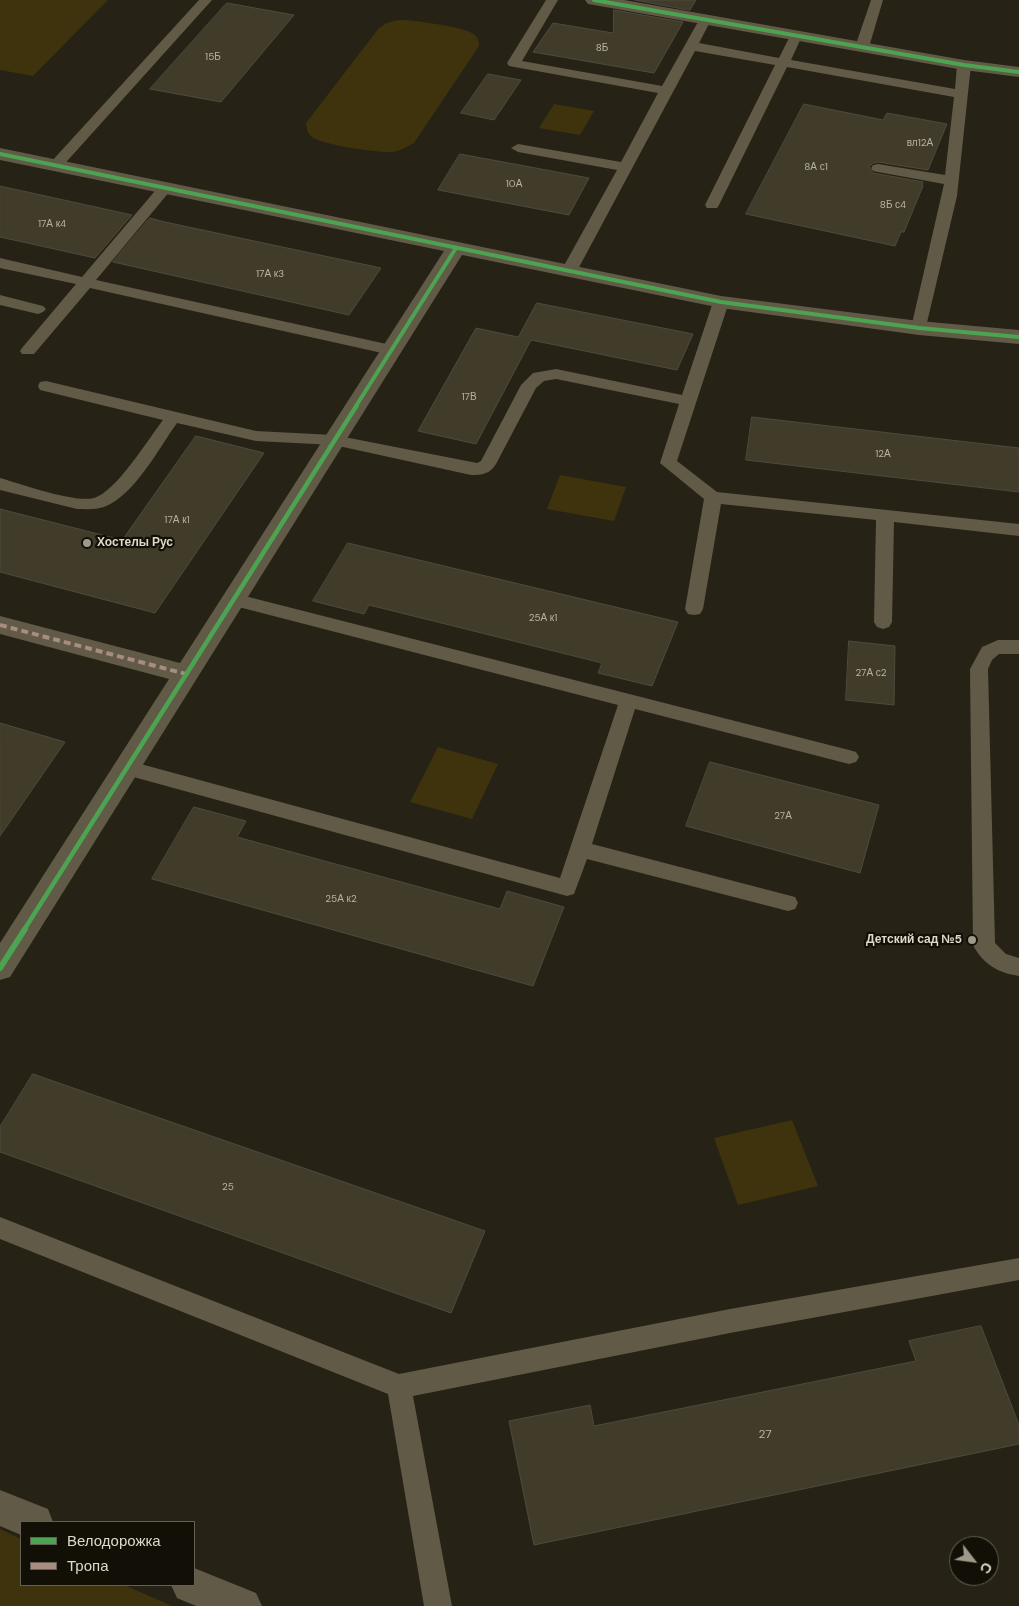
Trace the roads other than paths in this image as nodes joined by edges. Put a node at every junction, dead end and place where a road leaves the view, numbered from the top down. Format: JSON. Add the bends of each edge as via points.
{"nodes":[{"id":1,"x":206,"y":0,"type":"edge"},
{"id":2,"x":552,"y":0,"type":"edge"},
{"id":3,"x":877,"y":0,"type":"edge"},
{"id":4,"x":606,"y":1,"type":"edge"},
{"id":5,"x":705,"y":20,"type":"junction"},
{"id":6,"x":796,"y":36,"type":"junction"},
{"id":7,"x":691,"y":46,"type":"junction"},
{"id":8,"x":862,"y":47,"type":"junction"},
{"id":9,"x":784,"y":62,"type":"junction"},
{"id":10,"x":964,"y":65,"type":"junction"},
{"id":11,"x":1019,"y":72,"type":"edge"},
{"id":12,"x":667,"y":91,"type":"junction"},
{"id":13,"x":962,"y":94,"type":"junction"},
{"id":14,"x":518,"y":148,"type":"dead end"},
{"id":15,"x":0,"y":154,"type":"edge"},
{"id":16,"x":55,"y":166,"type":"junction"},
{"id":17,"x":626,"y":167,"type":"junction"},
{"id":18,"x":878,"y":168,"type":"dead end"},
{"id":19,"x":952,"y":181,"type":"junction"},
{"id":20,"x":165,"y":188,"type":"junction"},
{"id":21,"x":712,"y":205,"type":"dead end"},
{"id":22,"x":456,"y":248,"type":"junction"},
{"id":23,"x":0,"y":263,"type":"edge"},
{"id":24,"x":569,"y":271,"type":"junction"},
{"id":25,"x":85,"y":282,"type":"junction"},
{"id":26,"x":0,"y":300,"type":"edge"},
{"id":27,"x":721,"y":302,"type":"junction"},
{"id":28,"x":38,"y":309,"type":"dead end"},
{"id":29,"x":919,"y":328,"type":"junction"},
{"id":30,"x":1019,"y":337,"type":"edge"},
{"id":31,"x":391,"y":350,"type":"junction"},
{"id":32,"x":28,"y":351,"type":"dead end"},
{"id":33,"x":46,"y":386,"type":"dead end"},
{"id":34,"x":688,"y":401,"type":"junction"},
{"id":35,"x":173,"y":417,"type":"junction"},
{"id":36,"x":334,"y":440,"type":"junction"},
{"id":37,"x":0,"y":484,"type":"edge"},
{"id":38,"x":713,"y":497,"type":"junction"},
{"id":39,"x":885,"y":516,"type":"junction"},
{"id":40,"x":1019,"y":530,"type":"edge"},
{"id":41,"x":233,"y":599,"type":"junction"},
{"id":42,"x":694,"y":609,"type":"dead end"},
{"id":43,"x":883,"y":622,"type":"dead end"},
{"id":44,"x":0,"y":625,"type":"edge"},
{"id":45,"x":1019,"y":647,"type":"edge"},
{"id":46,"x":186,"y":674,"type":"junction"},
{"id":47,"x":629,"y":700,"type":"junction"},
{"id":48,"x":849,"y":757,"type":"dead end"},
{"id":49,"x":126,"y":768,"type":"junction"},
{"id":50,"x":579,"y":849,"type":"junction"},
{"id":51,"x":788,"y":903,"type":"dead end"},
{"id":52,"x":3,"y":958,"type":"edge"},
{"id":53,"x":1019,"y":967,"type":"edge"},
{"id":54,"x":0,"y":1228,"type":"edge"},
{"id":55,"x":1019,"y":1269,"type":"edge"},
{"id":56,"x":399,"y":1386,"type":"junction"},
{"id":57,"x":0,"y":1508,"type":"edge"},
{"id":58,"x":32,"y":1521,"type":"edge"},
{"id":59,"x":193,"y":1586,"type":"edge"},
{"id":60,"x":243,"y":1606,"type":"edge"},
{"id":61,"x":438,"y":1606,"type":"edge"}],
"edges":[{"from":1,"to":16,"type":"lane"},
{"from":2,"to":12,"type":"lane","via":[[514,63]]},
{"from":3,"to":8,"type":"lane"},
{"from":4,"to":5,"type":"street"},
{"from":5,"to":6,"type":"street"},
{"from":5,"to":7,"type":"lane"},
{"from":6,"to":8,"type":"street"},
{"from":6,"to":9,"type":"lane"},
{"from":7,"to":9,"type":"lane"},
{"from":7,"to":12,"type":"lane"},
{"from":8,"to":10,"type":"street"},
{"from":9,"to":13,"type":"lane"},
{"from":9,"to":21,"type":"lane"},
{"from":10,"to":11,"type":"street"},
{"from":10,"to":13,"type":"lane"},
{"from":12,"to":17,"type":"lane"},
{"from":13,"to":19,"type":"lane"},
{"from":14,"to":17,"type":"lane"},
{"from":15,"to":16,"type":"street"},
{"from":16,"to":20,"type":"street"},
{"from":17,"to":24,"type":"lane"},
{"from":18,"to":19,"type":"lane"},
{"from":19,"to":29,"type":"lane"},
{"from":20,"to":22,"type":"street"},
{"from":20,"to":25,"type":"lane"},
{"from":22,"to":24,"type":"street"},
{"from":22,"to":31,"type":"street"},
{"from":23,"to":25,"type":"lane"},
{"from":24,"to":27,"type":"street"},
{"from":25,"to":31,"type":"lane"},
{"from":25,"to":32,"type":"lane"},
{"from":26,"to":28,"type":"lane"},
{"from":27,"to":29,"type":"street"},
{"from":27,"to":34,"type":"lane"},
{"from":29,"to":30,"type":"street"},
{"from":31,"to":36,"type":"street"},
{"from":33,"to":35,"type":"lane"},
{"from":34,"to":36,"type":"lane","via":[[556,374],[539,377],[529,385],[488,464],[481,469]]},
{"from":34,"to":38,"type":"lane","via":[[668,463]]},
{"from":35,"to":36,"type":"lane","via":[[256,436]]},
{"from":35,"to":37,"type":"lane","via":[[116,493],[98,503],[77,503]]},
{"from":36,"to":41,"type":"street"},
{"from":38,"to":39,"type":"lane"},
{"from":38,"to":42,"type":"lane"},
{"from":39,"to":40,"type":"lane"},
{"from":39,"to":43,"type":"lane"},
{"from":41,"to":46,"type":"street"},
{"from":41,"to":47,"type":"lane"},
{"from":44,"to":46,"type":"street"},
{"from":45,"to":53,"type":"lane","via":[[992,648],[984,656],[979,669],[984,945],[993,958]]},
{"from":46,"to":49,"type":"street"},
{"from":47,"to":48,"type":"lane"},
{"from":47,"to":50,"type":"lane"},
{"from":49,"to":50,"type":"lane","via":[[567,888]]},
{"from":49,"to":52,"type":"street"},
{"from":50,"to":51,"type":"lane"},
{"from":54,"to":56,"type":"lane"},
{"from":55,"to":56,"type":"lane"},
{"from":56,"to":61,"type":"lane"},
{"from":57,"to":58,"type":"street"},
{"from":59,"to":60,"type":"street"}]}
